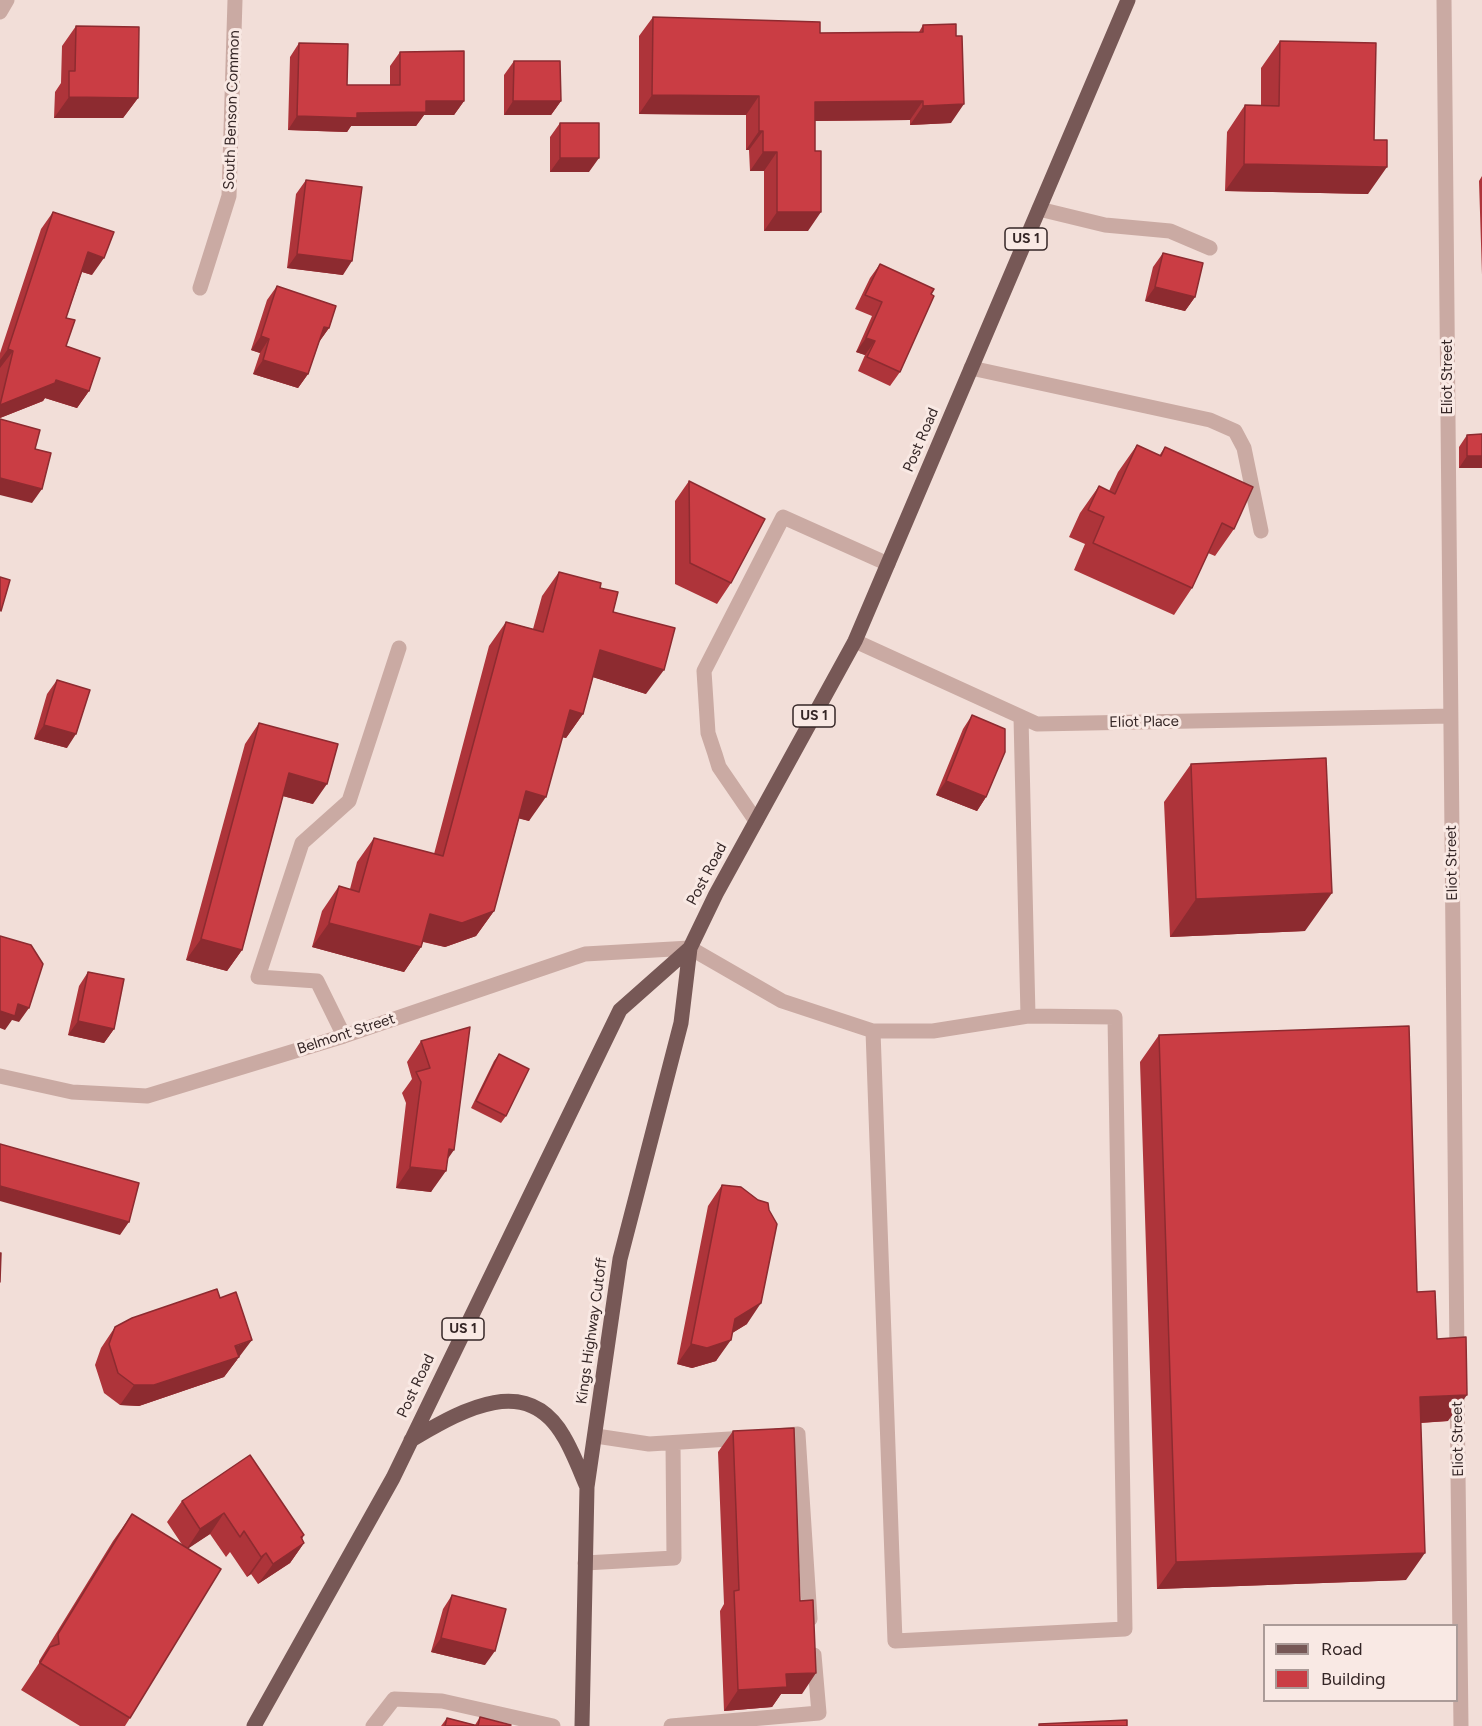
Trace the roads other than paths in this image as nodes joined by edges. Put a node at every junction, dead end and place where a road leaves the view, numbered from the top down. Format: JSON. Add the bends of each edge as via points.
{"nodes":[{"id":1,"x":8,"y":0,"type":"edge"},
{"id":2,"x":236,"y":0,"type":"edge"},
{"id":3,"x":1128,"y":0,"type":"edge"},
{"id":4,"x":1444,"y":0,"type":"edge"},
{"id":5,"x":0,"y":12,"type":"edge"},
{"id":6,"x":1039,"y":208,"type":"junction"},
{"id":7,"x":1210,"y":248,"type":"dead end"},
{"id":8,"x":200,"y":288,"type":"dead end"},
{"id":9,"x":971,"y":368,"type":"junction"},
{"id":10,"x":1261,"y":531,"type":"dead end"},
{"id":11,"x":888,"y":564,"type":"junction"},
{"id":12,"x":855,"y":641,"type":"junction"},
{"id":13,"x":399,"y":648,"type":"dead end"},
{"id":14,"x":1450,"y":716,"type":"junction"},
{"id":15,"x":1021,"y":717,"type":"junction"},
{"id":16,"x":756,"y":821,"type":"junction"},
{"id":17,"x":690,"y":948,"type":"junction"},
{"id":18,"x":1028,"y":1016,"type":"junction"},
{"id":19,"x":873,"y":1031,"type":"junction"},
{"id":20,"x":344,"y":1036,"type":"junction"},
{"id":21,"x":0,"y":1076,"type":"edge"},
{"id":22,"x":596,"y":1436,"type":"junction"},
{"id":23,"x":411,"y":1440,"type":"junction"},
{"id":24,"x":673,"y":1443,"type":"junction"},
{"id":25,"x":587,"y":1487,"type":"junction"},
{"id":26,"x":585,"y":1563,"type":"junction"},
{"id":27,"x":254,"y":1726,"type":"edge"},
{"id":28,"x":373,"y":1726,"type":"edge"},
{"id":29,"x":553,"y":1726,"type":"edge"},
{"id":30,"x":582,"y":1726,"type":"edge"},
{"id":31,"x":671,"y":1726,"type":"edge"},
{"id":32,"x":1461,"y":1726,"type":"edge"}],
"edges":[{"from":1,"to":5,"type":"street"},
{"from":2,"to":8,"type":"street","name":"South Benson Common","via":[[230,196]]},
{"from":3,"to":6,"type":"main road","name":"Post Road","number":"US 1"},
{"from":4,"to":14,"type":"street","name":"Eliot Street"},
{"from":6,"to":7,"type":"street","via":[[1105,225],[1170,231]]},
{"from":6,"to":9,"type":"main road","name":"Post Road","number":"US 1"},
{"from":9,"to":10,"type":"street","via":[[1210,420],[1235,431],[1244,448]]},
{"from":9,"to":11,"type":"main road","name":"Post Road","number":"US 1"},
{"from":11,"to":12,"type":"main road","name":"Post Road","number":"US 1"},
{"from":11,"to":16,"type":"street","via":[[783,517],[705,671],[708,733],[717,761]]},
{"from":12,"to":15,"type":"street","name":"Eliot Place"},
{"from":12,"to":16,"type":"main road","name":"Post Road","number":"US 1"},
{"from":13,"to":20,"type":"street","via":[[349,801],[302,843],[258,977],[317,981]]},
{"from":14,"to":15,"type":"street","name":"Eliot Place","via":[[1037,724]]},
{"from":14,"to":32,"type":"street","name":"Eliot Street"},
{"from":15,"to":18,"type":"street"},
{"from":16,"to":17,"type":"main road","name":"Post Road","number":"US 1"},
{"from":17,"to":19,"type":"street","via":[[782,1002]]},
{"from":17,"to":20,"type":"street","name":"Belmont Street","via":[[585,954]]},
{"from":17,"to":22,"type":"main road","name":"Kings Highway Cutoff","number":"US 1","via":[[681,1023],[620,1259]]},
{"from":17,"to":23,"type":"main road","name":"Post Road","number":"US 1","via":[[620,1010]]},
{"from":18,"to":19,"type":"street","via":[[933,1031]]},
{"from":18,"to":19,"type":"street","via":[[1115,1017],[1125,1629],[895,1641]]},
{"from":20,"to":21,"type":"street","name":"Belmont Street","via":[[147,1096],[72,1092]]},
{"from":22,"to":24,"type":"street","via":[[648,1444]]},
{"from":22,"to":25,"type":"main road","name":"Kings Highway Cutoff","number":"US 1"},
{"from":23,"to":25,"type":"main road","via":[[461,1411],[496,1400],[519,1402],[542,1412],[564,1435]]},
{"from":23,"to":27,"type":"main road","name":"Post Road","number":"US 1"},
{"from":24,"to":26,"type":"street","via":[[675,1558]]},
{"from":24,"to":31,"type":"street","via":[[798,1434],[819,1713]]},
{"from":25,"to":26,"type":"main road","name":"Kings Highway Cutoff","number":"US 1"},
{"from":26,"to":30,"type":"main road","name":"Kings Highway Cutoff","number":"US 1"},
{"from":28,"to":29,"type":"street","via":[[394,1699],[442,1701]]}]}
